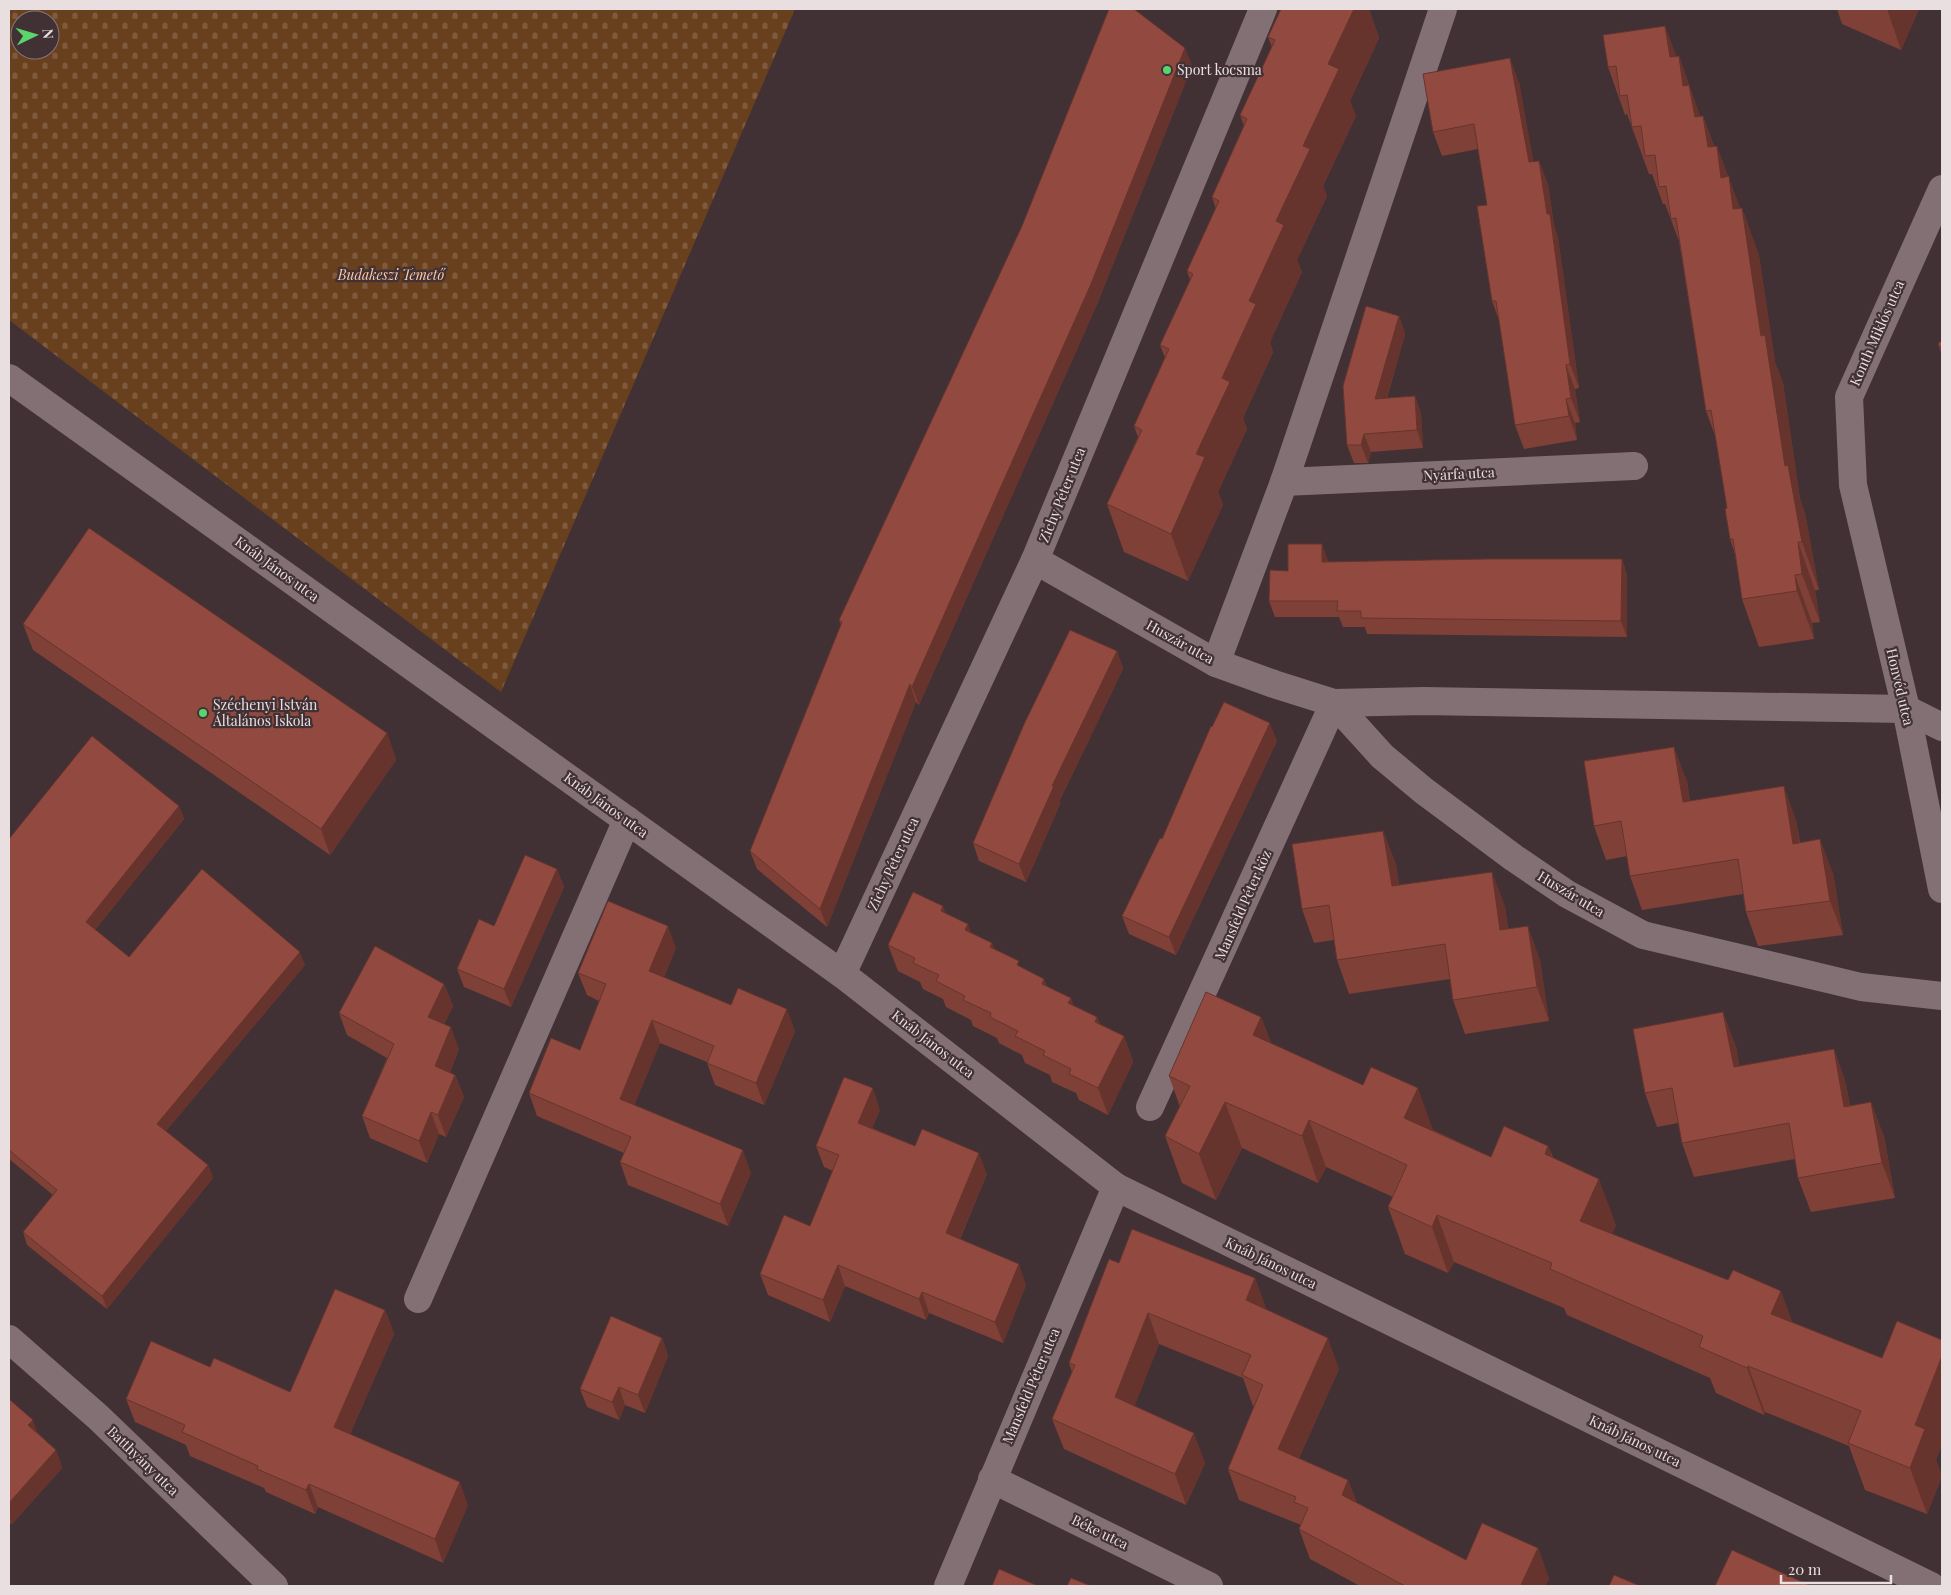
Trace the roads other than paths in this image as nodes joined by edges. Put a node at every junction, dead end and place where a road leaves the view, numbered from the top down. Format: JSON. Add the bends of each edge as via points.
{"nodes":[{"id":1,"x":1263,"y":9,"type":"edge"},
{"id":2,"x":1443,"y":9,"type":"edge"},
{"id":3,"x":1942,"y":189,"type":"edge"},
{"id":4,"x":9,"y":378,"type":"edge"},
{"id":5,"x":1634,"y":466,"type":"dead end"},
{"id":6,"x":1284,"y":482,"type":"junction"},
{"id":7,"x":1853,"y":484,"type":"joint"},
{"id":8,"x":1035,"y":560,"type":"junction"},
{"id":9,"x":1216,"y":663,"type":"junction"},
{"id":10,"x":1334,"y":702,"type":"junction"},
{"id":11,"x":1906,"y":709,"type":"junction"},
{"id":12,"x":1942,"y":727,"type":"edge"},
{"id":13,"x":627,"y":820,"type":"junction"},
{"id":14,"x":1942,"y":889,"type":"edge"},
{"id":15,"x":842,"y":974,"type":"junction"},
{"id":16,"x":1942,"y":996,"type":"edge"},
{"id":17,"x":1150,"y":1107,"type":"dead end"},
{"id":18,"x":1116,"y":1187,"type":"junction"},
{"id":19,"x":418,"y":1299,"type":"dead end"},
{"id":20,"x":9,"y":1339,"type":"edge"},
{"id":21,"x":992,"y":1479,"type":"junction"},
{"id":22,"x":274,"y":1586,"type":"edge"},
{"id":23,"x":948,"y":1586,"type":"edge"},
{"id":24,"x":1209,"y":1586,"type":"edge"},
{"id":25,"x":1930,"y":1586,"type":"edge"}],
"edges":[{"from":1,"to":8,"type":"street","name":"Zichy Péter utca"},
{"from":2,"to":6,"type":"street"},
{"from":3,"to":7,"type":"street","name":"Konth Miklós utca","via":[[1848,397]]},
{"from":4,"to":13,"type":"street","name":"Knáb János utca"},
{"from":5,"to":6,"type":"street","name":"Nyárfa utca"},
{"from":6,"to":9,"type":"street"},
{"from":7,"to":11,"type":"street","name":"Honvéd utca"},
{"from":8,"to":9,"type":"street","name":"Huszár utca"},
{"from":8,"to":15,"type":"street","name":"Zichy Péter utca"},
{"from":9,"to":10,"type":"street","name":"Huszár utca"},
{"from":10,"to":11,"type":"street","name":"Huszár utca"},
{"from":10,"to":16,"type":"street","name":"Huszár utca","via":[[1382,756],[1424,791],[1567,894],[1643,935],[1861,987]]},
{"from":10,"to":17,"type":"street","name":"Mansfeld Péter köz"},
{"from":11,"to":12,"type":"street"},
{"from":11,"to":14,"type":"street","name":"Honvéd utca"},
{"from":13,"to":15,"type":"street","name":"Knáb János utca"},
{"from":13,"to":19,"type":"street"},
{"from":15,"to":18,"type":"street","name":"Knáb János utca"},
{"from":18,"to":21,"type":"street","name":"Mansfeld Péter utca"},
{"from":18,"to":25,"type":"street","name":"Knáb János utca"},
{"from":20,"to":22,"type":"street","name":"Batthyány utca","via":[[98,1417]]},
{"from":21,"to":23,"type":"street","name":"Mansfeld Péter utca"},
{"from":21,"to":24,"type":"street","name":"Béke utca"}]}
